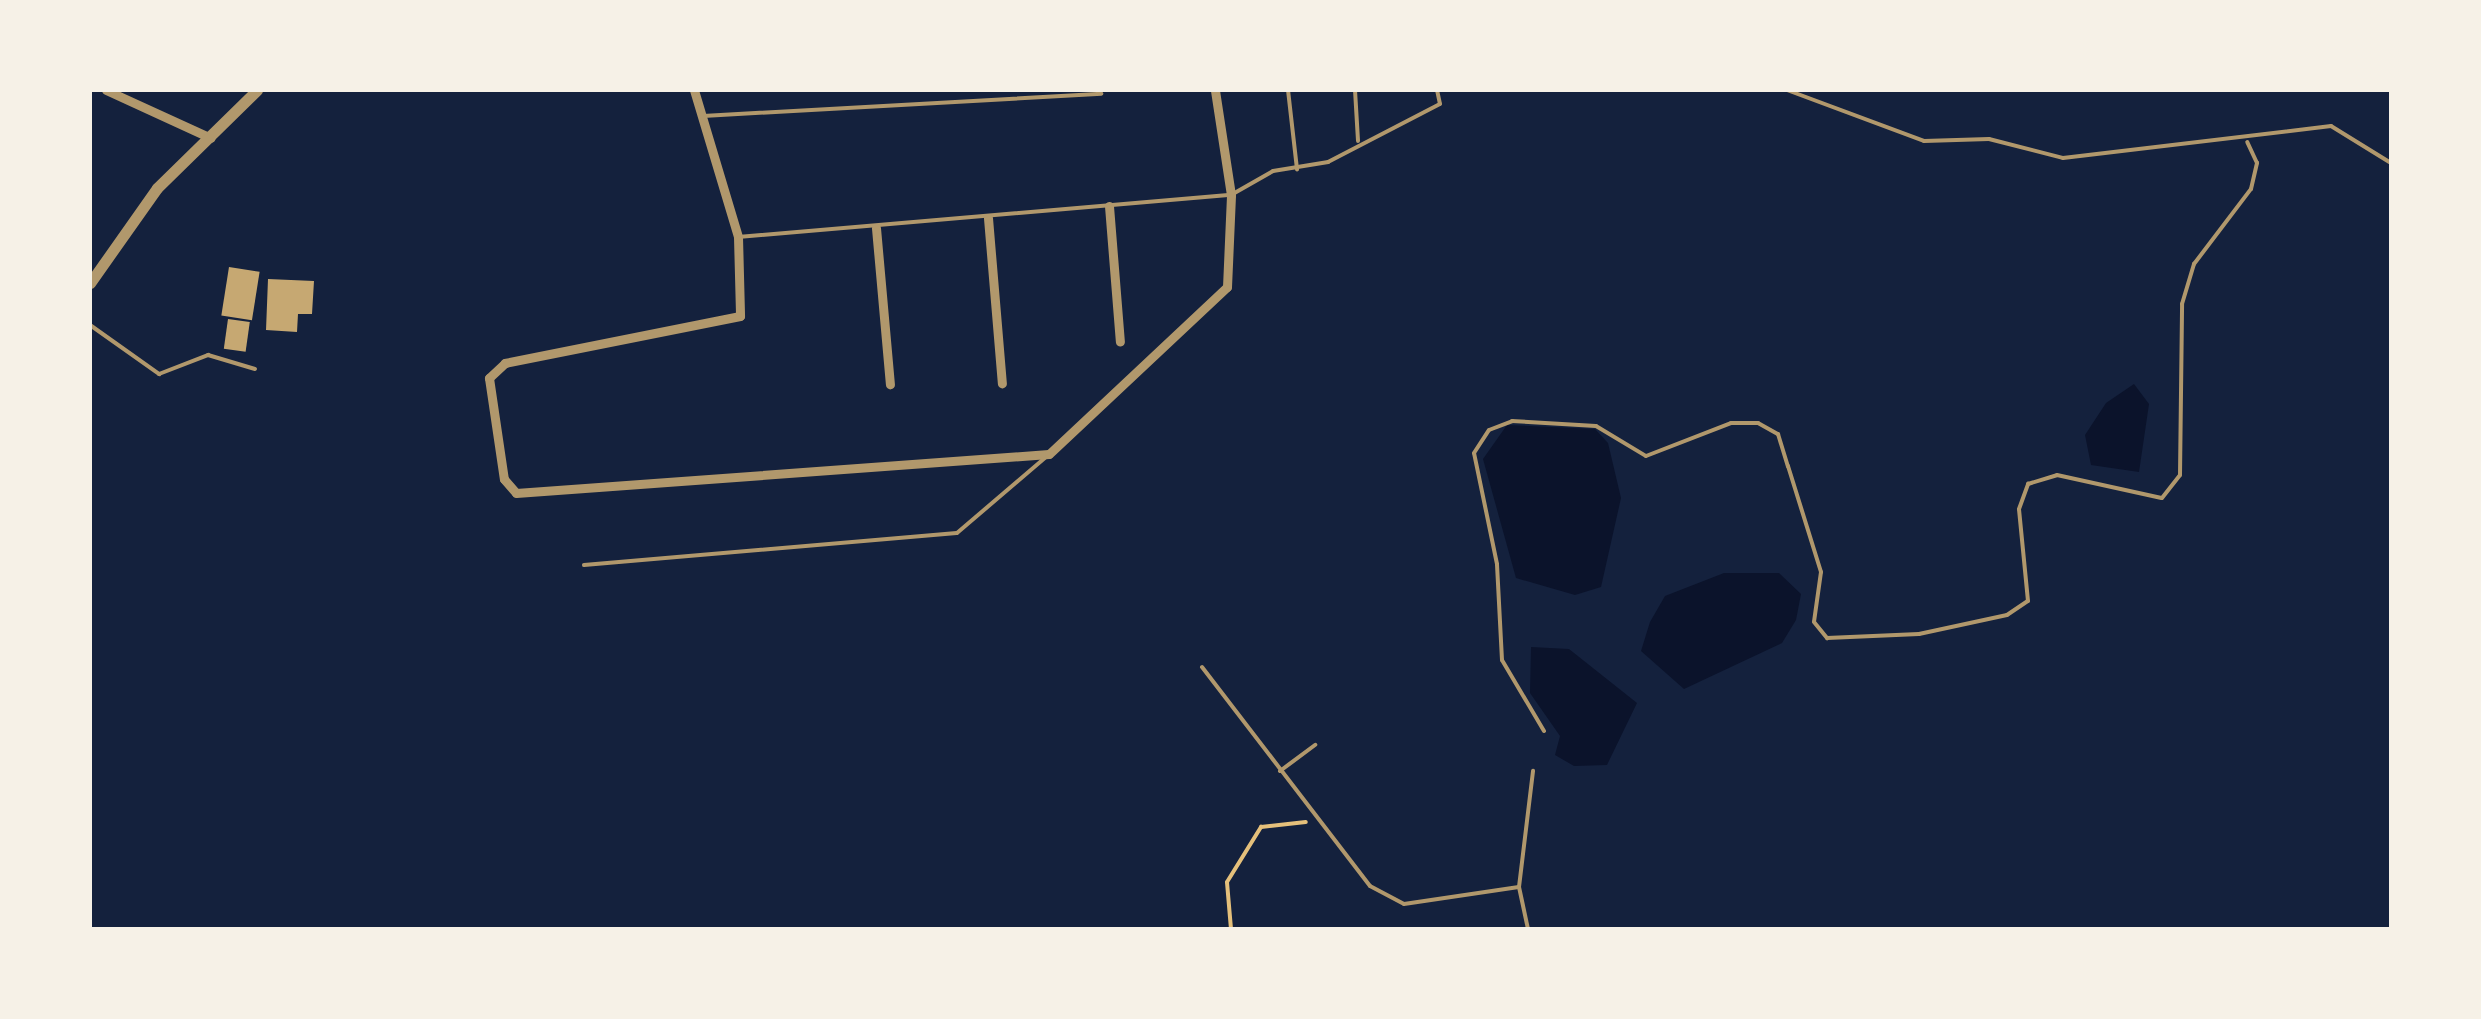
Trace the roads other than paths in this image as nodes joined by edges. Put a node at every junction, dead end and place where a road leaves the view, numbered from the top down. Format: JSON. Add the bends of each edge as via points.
{"nodes":[{"id":1,"x":106,"y":90,"type":"edge"},
{"id":2,"x":257,"y":90,"type":"edge"},
{"id":3,"x":694,"y":90,"type":"edge"},
{"id":4,"x":1215,"y":90,"type":"edge"},
{"id":5,"x":1288,"y":90,"type":"edge"},
{"id":6,"x":1354,"y":90,"type":"edge"},
{"id":7,"x":1437,"y":90,"type":"edge"},
{"id":8,"x":1786,"y":90,"type":"edge"},
{"id":9,"x":1101,"y":94,"type":"dead end"},
{"id":10,"x":703,"y":116,"type":"junction"},
{"id":11,"x":210,"y":138,"type":"junction"},
{"id":12,"x":1358,"y":141,"type":"junction"},
{"id":13,"x":2246,"y":142,"type":"junction"},
{"id":14,"x":2391,"y":163,"type":"edge"},
{"id":15,"x":1297,"y":169,"type":"junction"},
{"id":16,"x":1232,"y":195,"type":"junction"},
{"id":17,"x":1110,"y":206,"type":"junction"},
{"id":18,"x":988,"y":218,"type":"junction"},
{"id":19,"x":876,"y":228,"type":"junction"},
{"id":20,"x":738,"y":237,"type":"junction"},
{"id":21,"x":92,"y":276,"type":"edge"},
{"id":22,"x":90,"y":325,"type":"edge"},
{"id":23,"x":1120,"y":342,"type":"dead end"},
{"id":24,"x":256,"y":369,"type":"dead end"},
{"id":25,"x":1002,"y":383,"type":"dead end"},
{"id":26,"x":890,"y":384,"type":"dead end"},
{"id":27,"x":1049,"y":454,"type":"junction"},
{"id":28,"x":584,"y":565,"type":"dead end"},
{"id":29,"x":1202,"y":667,"type":"dead end"},
{"id":30,"x":1544,"y":732,"type":"dead end"},
{"id":31,"x":1316,"y":745,"type":"dead end"},
{"id":32,"x":1280,"y":771,"type":"junction"},
{"id":33,"x":1533,"y":772,"type":"dead end"},
{"id":34,"x":1518,"y":888,"type":"junction"},
{"id":35,"x":1528,"y":929,"type":"edge"}],
"edges":[{"from":1,"to":11,"type":"street"},
{"from":2,"to":11,"type":"street"},
{"from":3,"to":10,"type":"street"},
{"from":4,"to":16,"type":"street"},
{"from":5,"to":15,"type":"lane"},
{"from":6,"to":12,"type":"lane"},
{"from":7,"to":12,"type":"lane","via":[[1440,104]]},
{"from":8,"to":13,"type":"lane","via":[[1924,141],[1989,138],[2063,158],[2188,140]]},
{"from":9,"to":10,"type":"lane"},
{"from":10,"to":20,"type":"street"},
{"from":11,"to":21,"type":"street","via":[[158,188]]},
{"from":12,"to":15,"type":"lane"},
{"from":13,"to":14,"type":"lane","via":[[2330,126]]},
{"from":13,"to":30,"type":"lane","via":[[2257,163],[2251,190],[2194,264],[2182,304],[2180,475],[2162,498],[2057,475],[2028,484],[2018,509],[2028,601],[2007,615],[1918,634],[1827,638],[1814,622],[1821,572],[1778,434],[1758,423],[1731,424],[1646,456],[1596,426],[1512,420],[1489,430],[1474,452],[1497,564],[1502,660]]},
{"from":15,"to":16,"type":"lane"},
{"from":16,"to":17,"type":"lane"},
{"from":16,"to":27,"type":"street","via":[[1219,304]]},
{"from":17,"to":18,"type":"lane"},
{"from":17,"to":23,"type":"street"},
{"from":18,"to":19,"type":"lane"},
{"from":18,"to":25,"type":"street"},
{"from":19,"to":20,"type":"lane"},
{"from":19,"to":26,"type":"street"},
{"from":20,"to":27,"type":"street","via":[[746,291],[740,316],[505,363],[488,378],[504,479],[516,494]]},
{"from":22,"to":24,"type":"lane","via":[[160,374],[208,355]]},
{"from":27,"to":28,"type":"lane","via":[[956,533]]},
{"from":29,"to":32,"type":"lane"},
{"from":31,"to":32,"type":"lane"},
{"from":32,"to":34,"type":"lane","via":[[1370,886],[1404,904]]},
{"from":33,"to":34,"type":"lane"},
{"from":34,"to":35,"type":"lane"}]}
